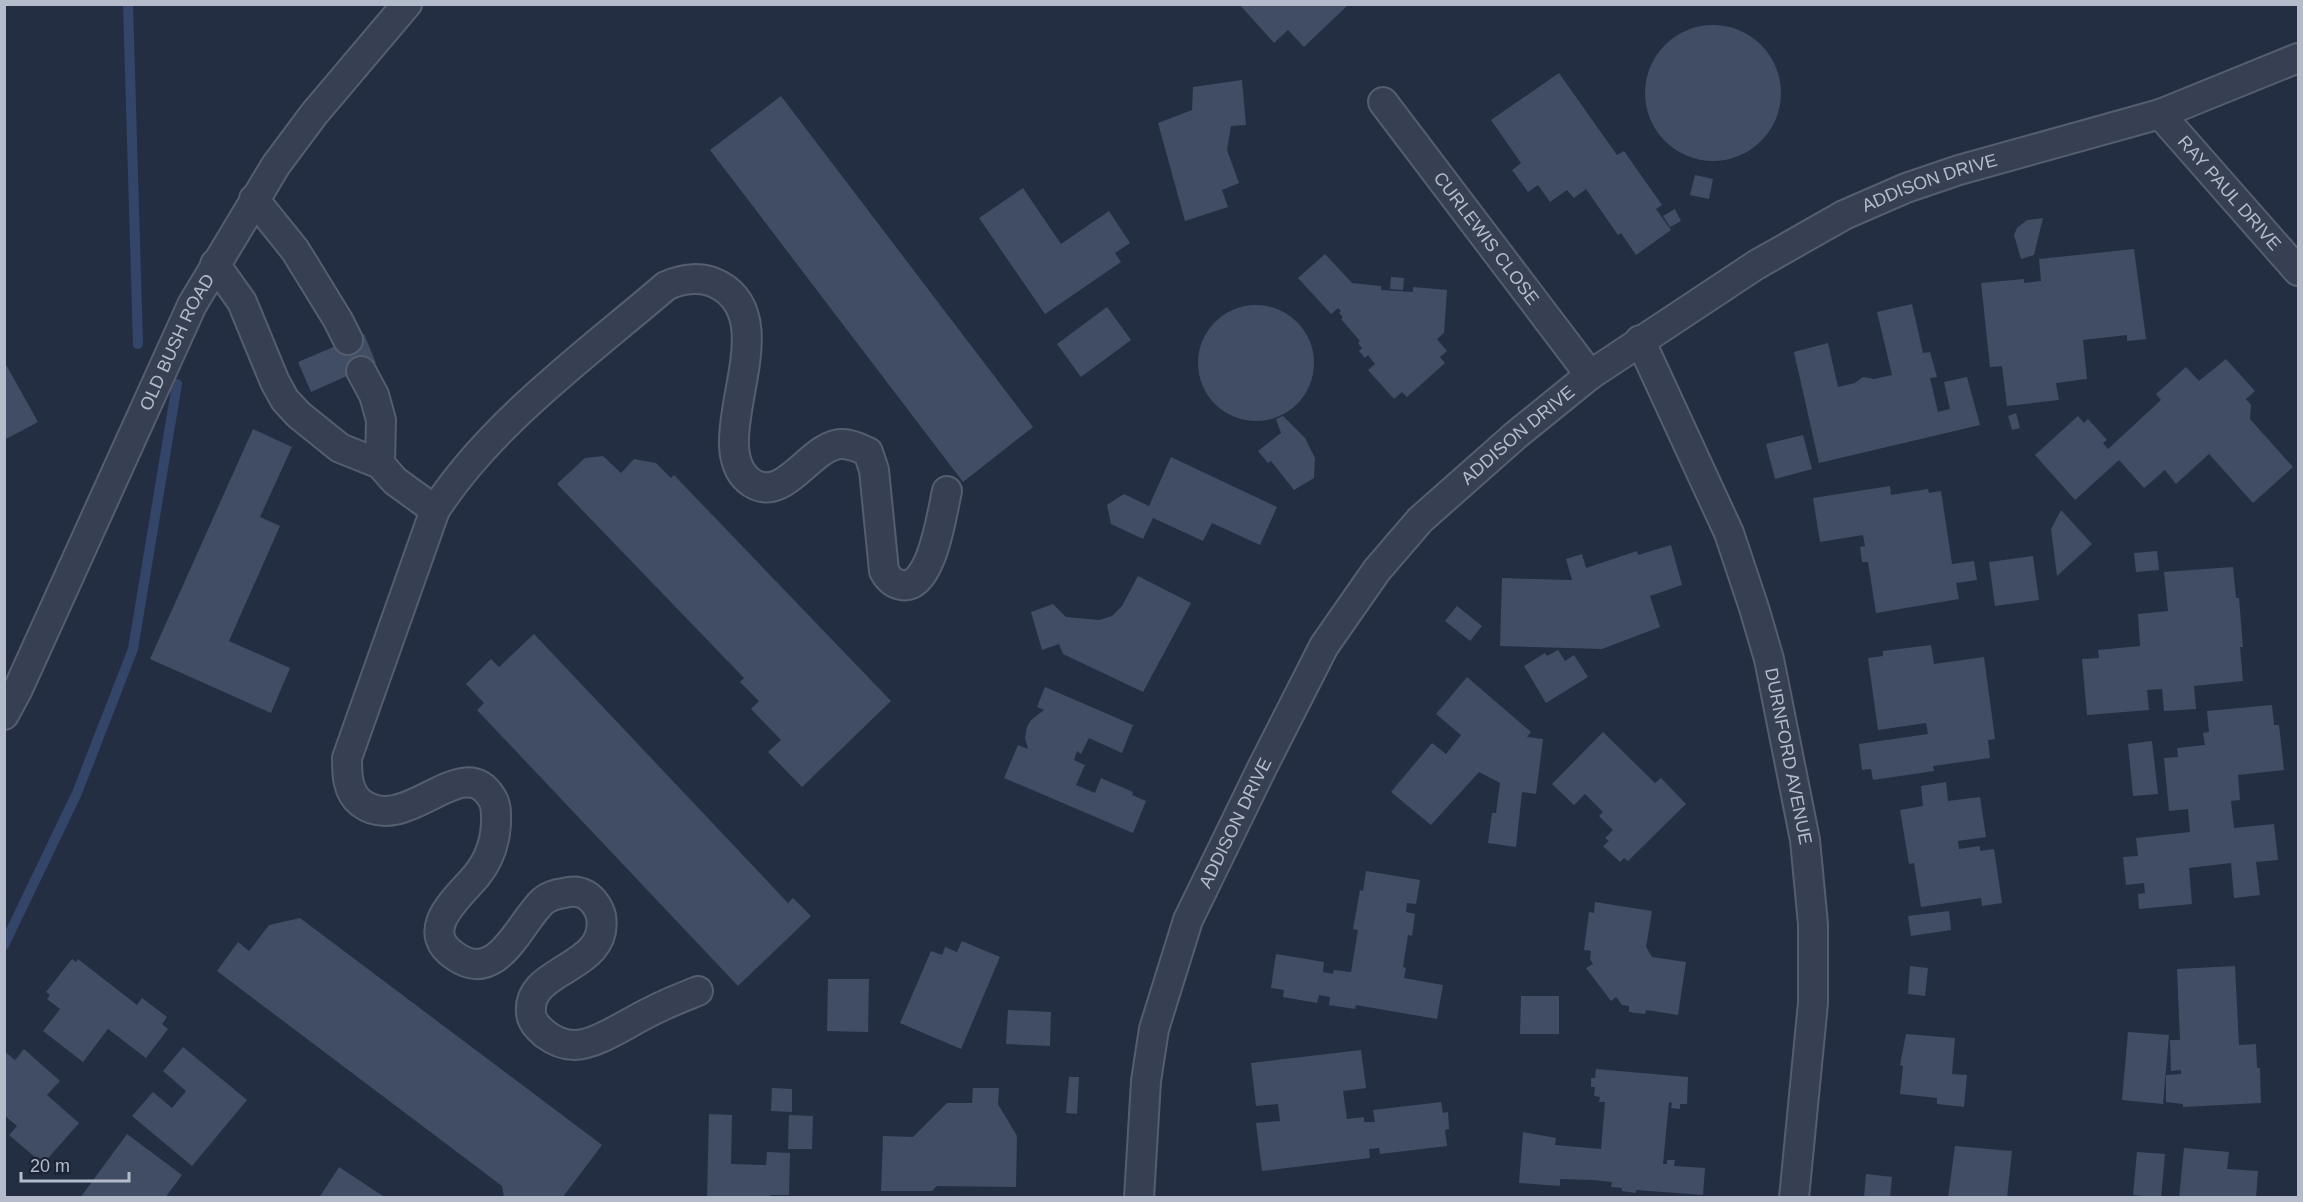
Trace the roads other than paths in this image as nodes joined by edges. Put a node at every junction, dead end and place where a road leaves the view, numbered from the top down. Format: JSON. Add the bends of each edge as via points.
{"nodes":[{"id":1,"x":407,"y":4,"type":"edge"},
{"id":2,"x":2298,"y":58,"type":"edge"},
{"id":3,"x":1383,"y":102,"type":"dead end"},
{"id":4,"x":2160,"y":114,"type":"junction"},
{"id":5,"x":254,"y":199,"type":"junction"},
{"id":6,"x":215,"y":264,"type":"junction"},
{"id":7,"x":2298,"y":271,"type":"edge"},
{"id":8,"x":347,"y":337,"type":"dead end"},
{"id":9,"x":1640,"y":340,"type":"junction"},
{"id":10,"x":361,"y":370,"type":"dead end"},
{"id":11,"x":1590,"y":375,"type":"junction"},
{"id":12,"x":380,"y":464,"type":"junction"},
{"id":13,"x":947,"y":491,"type":"dead end"},
{"id":14,"x":435,"y":510,"type":"junction"},
{"id":15,"x":11,"y":680,"type":"edge"},
{"id":16,"x":4,"y":715,"type":"edge"},
{"id":17,"x":698,"y":991,"type":"dead end"},
{"id":18,"x":1139,"y":1197,"type":"edge"},
{"id":19,"x":1794,"y":1197,"type":"edge"}],
"edges":[{"from":1,"to":5,"type":"street","name":"OLD BUSH ROAD","via":[[314,114]]},
{"from":2,"to":4,"type":"street","name":"ADDISON DRIVE"},
{"from":3,"to":11,"type":"street","name":"CURLEWIS CLOSE"},
{"from":4,"to":7,"type":"street","name":"RAY PAUL DRIVE"},
{"from":4,"to":9,"type":"street","name":"ADDISON DRIVE","via":[[1906,188],[1844,215],[1756,265]]},
{"from":5,"to":6,"type":"street","name":"OLD BUSH ROAD"},
{"from":5,"to":8,"type":"street","via":[[295,250]]},
{"from":6,"to":12,"type":"street","via":[[242,302],[285,400],[340,448]]},
{"from":6,"to":15,"type":"street","name":"OLD BUSH ROAD"},
{"from":9,"to":11,"type":"street","name":"ADDISON DRIVE"},
{"from":9,"to":19,"type":"street","name":"DURNFORD AVENUE","via":[[1730,533],[1769,659],[1806,840],[1813,924],[1813,1003]]},
{"from":10,"to":12,"type":"street","via":[[374,394],[381,420]]},
{"from":11,"to":18,"type":"street","name":"ADDISON DRIVE","via":[[1420,520],[1377,570],[1324,646],[1188,920],[1154,1029],[1146,1082]]},
{"from":12,"to":14,"type":"street","via":[[395,481]]},
{"from":13,"to":14,"type":"street","via":[[929,564],[916,582],[901,585],[888,579],[884,571],[874,470],[868,452],[843,444],[830,446],[790,479],[769,487],[751,482],[740,470],[735,451],[735,424],[748,337],[744,315],[725,288],[714,282],[688,279],[666,286],[545,389],[465,467]]},
{"from":14,"to":17,"type":"street","via":[[347,758],[351,792],[365,806],[386,812],[412,805],[459,783],[480,785],[492,797],[496,821],[487,859],[450,905],[440,925],[443,942],[465,961],[488,962],[506,950],[549,896],[571,891],[594,902],[601,916],[596,944],[540,987],[531,1005],[538,1027],[556,1041],[585,1043]]},
{"from":15,"to":16,"type":"street","name":"OLD BUSH ROAD"}]}
